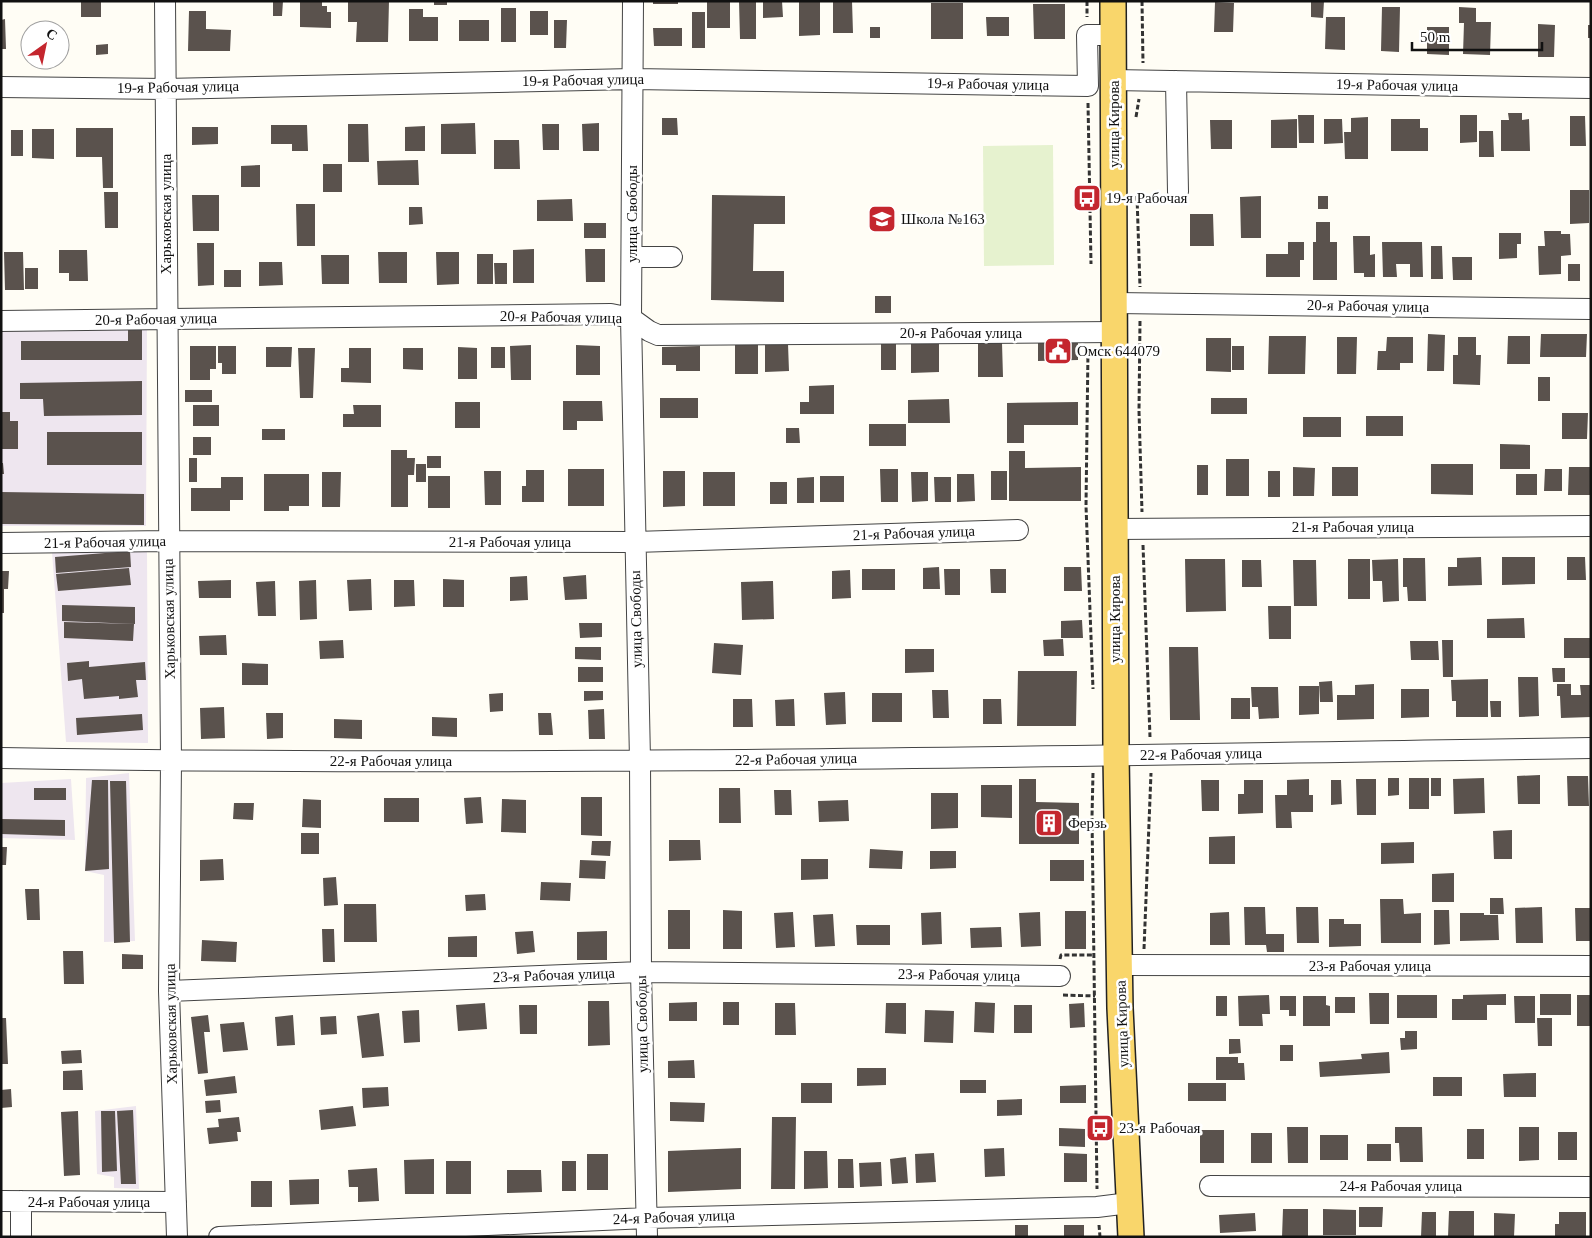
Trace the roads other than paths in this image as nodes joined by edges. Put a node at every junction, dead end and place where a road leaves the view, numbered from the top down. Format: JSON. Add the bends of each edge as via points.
{"nodes":[{"id":1,"x":165,"y":1,"type":"edge"},
{"id":2,"x":633,"y":1,"type":"edge"},
{"id":3,"x":1113,"y":1,"type":"edge"},
{"id":4,"x":1113,"y":35,"type":"junction"},
{"id":5,"x":633,"y":79,"type":"junction"},
{"id":6,"x":1113,"y":80,"type":"junction"},
{"id":7,"x":1176,"y":81,"type":"junction"},
{"id":8,"x":1,"y":87,"type":"edge"},
{"id":9,"x":165,"y":88,"type":"junction"},
{"id":10,"x":1591,"y":88,"type":"edge"},
{"id":11,"x":1178,"y":192,"type":"dead end"},
{"id":12,"x":632,"y":257,"type":"junction"},
{"id":13,"x":672,"y":257,"type":"dead end"},
{"id":14,"x":1114,"y":302,"type":"junction"},
{"id":15,"x":1591,"y":309,"type":"edge"},
{"id":16,"x":631,"y":318,"type":"junction"},
{"id":17,"x":166,"y":319,"type":"junction"},
{"id":18,"x":1,"y":321,"type":"edge"},
{"id":19,"x":1115,"y":332,"type":"junction"},
{"id":20,"x":1591,"y":526,"type":"edge"},
{"id":21,"x":1115,"y":529,"type":"junction"},
{"id":22,"x":1018,"y":530,"type":"dead end"},
{"id":23,"x":168,"y":541,"type":"junction"},
{"id":24,"x":635,"y":542,"type":"junction"},
{"id":25,"x":1,"y":544,"type":"edge"},
{"id":26,"x":1591,"y":748,"type":"edge"},
{"id":27,"x":1105,"y":755,"type":"junction"},
{"id":28,"x":1,"y":758,"type":"edge"},
{"id":29,"x":640,"y":760,"type":"junction"},
{"id":30,"x":170,"y":761,"type":"junction"},
{"id":31,"x":1132,"y":965,"type":"junction"},
{"id":32,"x":1591,"y":966,"type":"edge"},
{"id":33,"x":641,"y":972,"type":"junction"},
{"id":34,"x":1060,"y":976,"type":"dead end"},
{"id":35,"x":170,"y":991,"type":"junction"},
{"id":36,"x":1210,"y":1186,"type":"dead end"},
{"id":37,"x":1591,"y":1187,"type":"edge"},
{"id":38,"x":1,"y":1201,"type":"edge"},
{"id":39,"x":21,"y":1201,"type":"junction"},
{"id":40,"x":176,"y":1202,"type":"junction"},
{"id":41,"x":1129,"y":1203,"type":"junction"},
{"id":42,"x":647,"y":1227,"type":"edge"},
{"id":43,"x":21,"y":1237,"type":"edge"},
{"id":44,"x":177,"y":1237,"type":"edge"},
{"id":45,"x":219,"y":1237,"type":"edge"},
{"id":46,"x":1131,"y":1237,"type":"edge"}],
"edges":[{"from":1,"to":9,"type":"street","name":"Харьковская улица"},
{"from":2,"to":5,"type":"street","name":"улица Свободы"},
{"from":3,"to":4,"type":"main road","name":"улица Кирова"},
{"from":4,"to":5,"type":"street","name":"19-я Рабочая улица","via":[[1087,35],[1088,86]]},
{"from":4,"to":6,"type":"main road","name":"улица Кирова"},
{"from":5,"to":9,"type":"street","name":"19-я Рабочая улица"},
{"from":5,"to":12,"type":"street","name":"улица Свободы"},
{"from":6,"to":7,"type":"street","name":"19-я Рабочая улица"},
{"from":6,"to":14,"type":"main road","name":"улица Кирова"},
{"from":7,"to":10,"type":"street","name":"19-я Рабочая улица"},
{"from":7,"to":11,"type":"street"},
{"from":8,"to":9,"type":"street","name":"19-я Рабочая улица"},
{"from":9,"to":17,"type":"street","name":"Харьковская улица"},
{"from":12,"to":13,"type":"street"},
{"from":12,"to":16,"type":"street","name":"улица Свободы"},
{"from":14,"to":15,"type":"street","name":"20-я Рабочая улица"},
{"from":14,"to":19,"type":"main road","name":"улица Кирова"},
{"from":16,"to":17,"type":"street","name":"20-я Рабочая улица","via":[[611,314]]},
{"from":16,"to":19,"type":"street","name":"20-я Рабочая улица","via":[[658,335]]},
{"from":16,"to":24,"type":"street","name":"улица Свободы"},
{"from":17,"to":18,"type":"street","name":"20-я Рабочая улица"},
{"from":17,"to":23,"type":"street","name":"Харьковская улица"},
{"from":19,"to":21,"type":"main road","name":"улица Кирова"},
{"from":20,"to":21,"type":"street","name":"21-я Рабочая улица"},
{"from":21,"to":27,"type":"main road","name":"улица Кирова"},
{"from":22,"to":24,"type":"street","name":"21-я Рабочая улица"},
{"from":23,"to":24,"type":"street","name":"21-я Рабочая улица"},
{"from":23,"to":25,"type":"street","name":"21-я Рабочая улица"},
{"from":23,"to":30,"type":"street","name":"Харьковская улица"},
{"from":24,"to":29,"type":"street","name":"улица Свободы"},
{"from":26,"to":27,"type":"street","name":"22-я Рабочая улица"},
{"from":27,"to":29,"type":"street","name":"22-я Рабочая улица"},
{"from":27,"to":31,"type":"main road","name":"улица Кирова"},
{"from":28,"to":30,"type":"street","name":"22-я Рабочая улица"},
{"from":29,"to":30,"type":"street","name":"22-я Рабочая улица"},
{"from":29,"to":33,"type":"street","name":"улица Свободы"},
{"from":30,"to":35,"type":"street","name":"Харьковская улица"},
{"from":31,"to":32,"type":"street","name":"23-я Рабочая улица"},
{"from":31,"to":41,"type":"main road","name":"улица Кирова"},
{"from":33,"to":34,"type":"street","name":"23-я Рабочая улица"},
{"from":33,"to":35,"type":"street","name":"23-я Рабочая улица"},
{"from":33,"to":42,"type":"street","name":"улица Свободы"},
{"from":35,"to":40,"type":"street","name":"Харьковская улица"},
{"from":36,"to":37,"type":"street","name":"24-я Рабочая улица"},
{"from":38,"to":39,"type":"street","name":"24-я Рабочая улица"},
{"from":39,"to":40,"type":"street","name":"24-я Рабочая улица"},
{"from":39,"to":43,"type":"street"},
{"from":40,"to":44,"type":"street","name":"Харьковская улица"},
{"from":41,"to":42,"type":"street","name":"24-я Рабочая улица"},
{"from":41,"to":46,"type":"main road","name":"улица Кирова"},
{"from":42,"to":45,"type":"street","name":"24-я Рабочая улица"}]}
